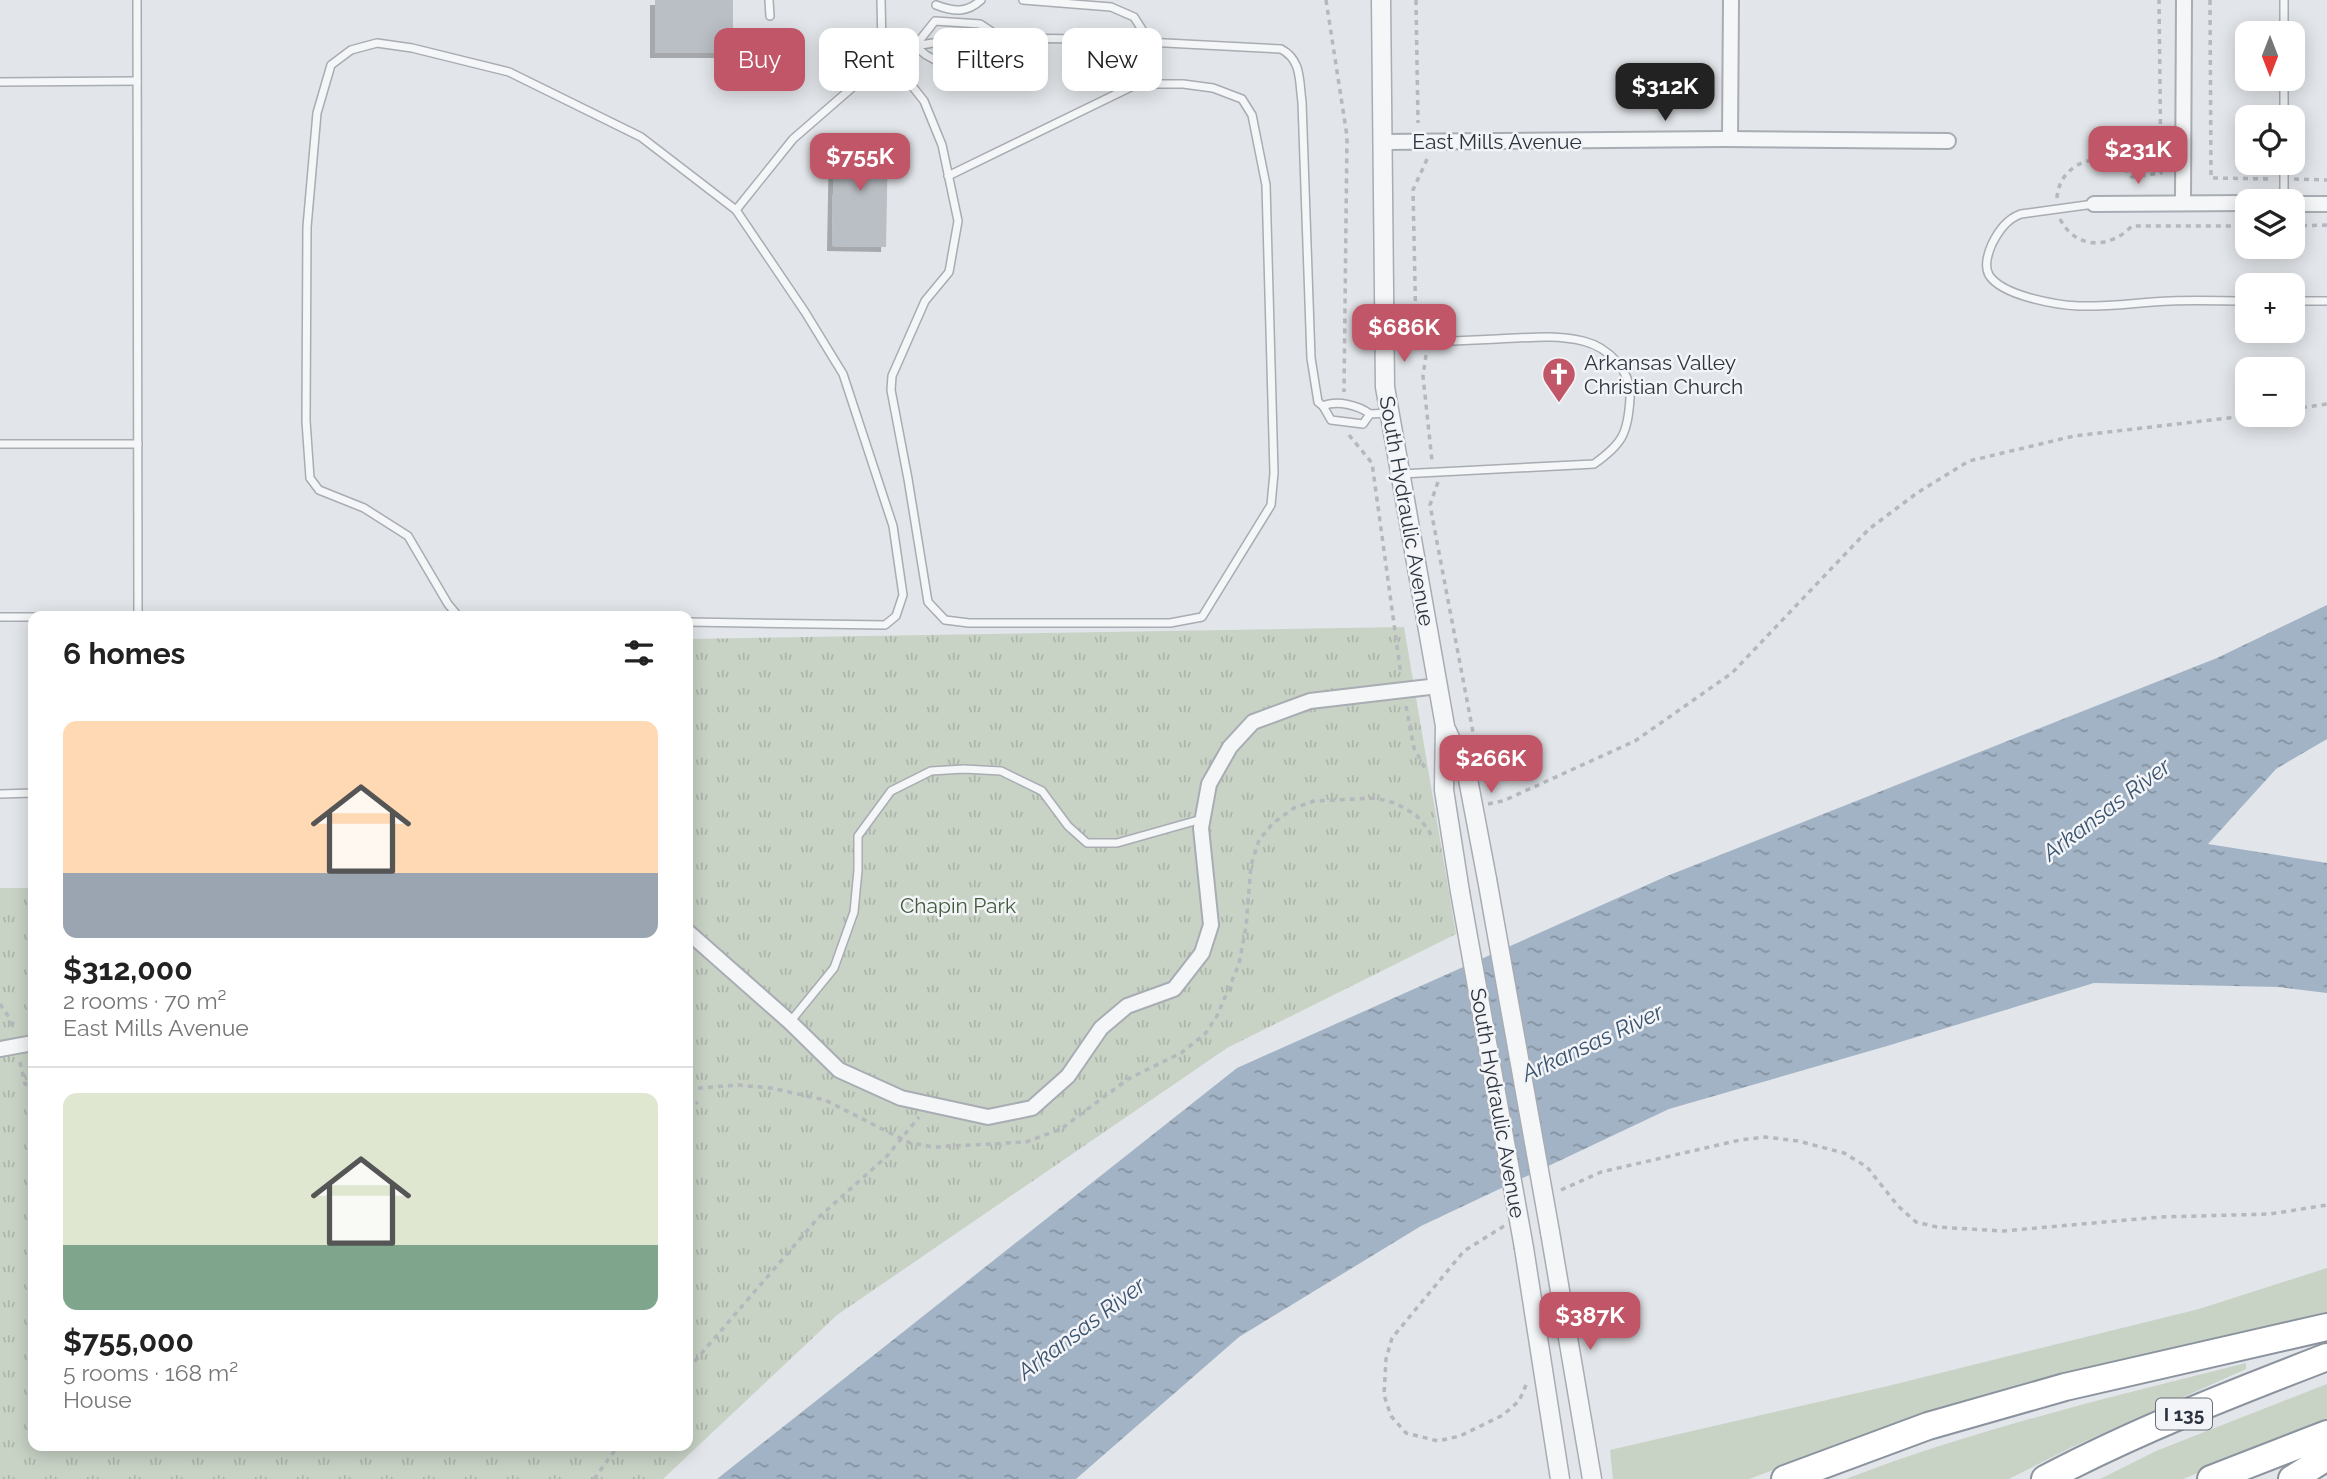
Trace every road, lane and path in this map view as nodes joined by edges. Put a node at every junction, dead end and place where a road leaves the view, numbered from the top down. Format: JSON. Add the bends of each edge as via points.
{"nodes":[{"id":1,"x":137,"y":0,"type":"edge"},
{"id":2,"x":769,"y":0,"type":"edge"},
{"id":3,"x":881,"y":0,"type":"edge"},
{"id":4,"x":981,"y":0,"type":"edge"},
{"id":5,"x":1023,"y":0,"type":"edge"},
{"id":6,"x":1326,"y":0,"type":"edge"},
{"id":7,"x":1381,"y":0,"type":"edge"},
{"id":8,"x":1416,"y":0,"type":"edge"},
{"id":9,"x":1731,"y":0,"type":"edge"},
{"id":10,"x":2159,"y":0,"type":"edge"},
{"id":11,"x":2184,"y":0,"type":"edge"},
{"id":12,"x":2210,"y":0,"type":"edge"},
{"id":13,"x":2284,"y":0,"type":"edge"},
{"id":14,"x":938,"y":3,"type":"edge"},
{"id":15,"x":770,"y":16,"type":"dead end"},
{"id":16,"x":935,"y":21,"type":"junction"},
{"id":17,"x":2284,"y":21,"type":"edge"},
{"id":18,"x":882,"y":28,"type":"edge"},
{"id":19,"x":986,"y":28,"type":"edge"},
{"id":20,"x":1141,"y":28,"type":"edge"},
{"id":21,"x":919,"y":41,"type":"edge"},
{"id":22,"x":1162,"y":43,"type":"edge"},
{"id":23,"x":137,"y":81,"type":"junction"},
{"id":24,"x":0,"y":82,"type":"edge"},
{"id":25,"x":848,"y":91,"type":"edge"},
{"id":26,"x":917,"y":91,"type":"edge"},
{"id":27,"x":1418,"y":123,"type":"dead end"},
{"id":28,"x":1730,"y":139,"type":"junction"},
{"id":29,"x":1948,"y":141,"type":"dead end"},
{"id":30,"x":1382,"y":142,"type":"junction"},
{"id":31,"x":1426,"y":152,"type":"dead end"},
{"id":32,"x":2284,"y":175,"type":"edge"},
{"id":33,"x":948,"y":176,"type":"junction"},
{"id":34,"x":2284,"y":179,"type":"junction"},
{"id":35,"x":2327,"y":180,"type":"edge"},
{"id":36,"x":2284,"y":189,"type":"edge"},
{"id":37,"x":2183,"y":202,"type":"junction"},
{"id":38,"x":2235,"y":203,"type":"edge"},
{"id":39,"x":2094,"y":204,"type":"joint"},
{"id":40,"x":2305,"y":204,"type":"edge"},
{"id":41,"x":2327,"y":204,"type":"edge"},
{"id":42,"x":2057,"y":209,"type":"junction"},
{"id":43,"x":736,"y":210,"type":"junction"},
{"id":44,"x":2235,"y":226,"type":"edge"},
{"id":45,"x":2305,"y":226,"type":"edge"},
{"id":46,"x":2327,"y":226,"type":"edge"},
{"id":47,"x":2235,"y":301,"type":"edge"},
{"id":48,"x":2305,"y":301,"type":"edge"},
{"id":49,"x":2327,"y":301,"type":"edge"},
{"id":50,"x":1421,"y":342,"type":"junction"},
{"id":51,"x":1384,"y":344,"type":"junction"},
{"id":52,"x":2327,"y":404,"type":"edge"},
{"id":53,"x":1345,"y":405,"type":"junction"},
{"id":54,"x":1323,"y":407,"type":"junction"},
{"id":55,"x":2305,"y":407,"type":"edge"},
{"id":56,"x":1389,"y":413,"type":"junction"},
{"id":57,"x":1370,"y":414,"type":"junction"},
{"id":58,"x":2235,"y":417,"type":"edge"},
{"id":59,"x":1347,"y":423,"type":"junction"},
{"id":60,"x":0,"y":444,"type":"edge"},
{"id":61,"x":138,"y":444,"type":"junction"},
{"id":62,"x":1435,"y":472,"type":"junction"},
{"id":63,"x":1400,"y":474,"type":"junction"},
{"id":64,"x":138,"y":611,"type":"edge"},
{"id":65,"x":454,"y":611,"type":"edge"},
{"id":66,"x":0,"y":617,"type":"edge"},
{"id":67,"x":28,"y":617,"type":"edge"},
{"id":68,"x":693,"y":622,"type":"edge"},
{"id":69,"x":1402,"y":681,"type":"dead end"},
{"id":70,"x":1438,"y":686,"type":"junction"},
{"id":71,"x":1406,"y":706,"type":"dead end"},
{"id":72,"x":1445,"y":726,"type":"junction"},
{"id":73,"x":1476,"y":750,"type":"dead end"},
{"id":74,"x":1428,"y":782,"type":"dead end"},
{"id":75,"x":28,"y":793,"type":"edge"},
{"id":76,"x":0,"y":794,"type":"edge"},
{"id":77,"x":1473,"y":807,"type":"junction"},
{"id":78,"x":1203,"y":818,"type":"junction"},
{"id":79,"x":1433,"y":822,"type":"dead end"},
{"id":80,"x":1435,"y":835,"type":"dead end"},
{"id":81,"x":693,"y":936,"type":"edge"},
{"id":82,"x":0,"y":1004,"type":"edge"},
{"id":83,"x":790,"y":1022,"type":"junction"},
{"id":84,"x":14,"y":1035,"type":"dead end"},
{"id":85,"x":28,"y":1044,"type":"edge"},
{"id":86,"x":0,"y":1049,"type":"edge"},
{"id":87,"x":20,"y":1061,"type":"dead end"},
{"id":88,"x":28,"y":1086,"type":"edge"},
{"id":89,"x":698,"y":1102,"type":"dead end"},
{"id":90,"x":928,"y":1104,"type":"junction"},
{"id":91,"x":693,"y":1106,"type":"edge"},
{"id":92,"x":1554,"y":1194,"type":"dead end"},
{"id":93,"x":2327,"y":1205,"type":"edge"},
{"id":94,"x":1509,"y":1222,"type":"dead end"},
{"id":95,"x":2327,"y":1326,"type":"edge"},
{"id":96,"x":2327,"y":1357,"type":"edge"},
{"id":97,"x":693,"y":1363,"type":"edge"},
{"id":98,"x":1527,"y":1380,"type":"dead end"},
{"id":99,"x":2327,"y":1434,"type":"edge"},
{"id":100,"x":614,"y":1451,"type":"edge"},
{"id":101,"x":2327,"y":1457,"type":"edge"},
{"id":102,"x":594,"y":1479,"type":"edge"},
{"id":103,"x":1560,"y":1479,"type":"edge"},
{"id":104,"x":1592,"y":1479,"type":"edge"},
{"id":105,"x":1786,"y":1479,"type":"edge"},
{"id":106,"x":2045,"y":1479,"type":"edge"},
{"id":107,"x":2211,"y":1479,"type":"edge"},
{"id":108,"x":2292,"y":1479,"type":"edge"}],
"edges":[{"from":1,"to":23,"type":"lane"},
{"from":2,"to":15,"type":"lane"},
{"from":3,"to":18,"type":"lane"},
{"from":4,"to":14,"type":"lane","via":[[972,8],[948,10]]},
{"from":5,"to":20,"type":"lane","via":[[1111,7],[1134,17]]},
{"from":6,"to":53,"type":"path","via":[[1347,136]]},
{"from":7,"to":30,"type":"street","name":"South Hydraulic Avenue"},
{"from":8,"to":27,"type":"path"},
{"from":9,"to":28,"type":"street"},
{"from":10,"to":42,"type":"path","via":[[2161,173],[2132,177],[2124,166],[2087,159],[2063,178],[2057,188]]},
{"from":11,"to":37,"type":"street"},
{"from":12,"to":34,"type":"path","via":[[2211,178]]},
{"from":13,"to":17,"type":"lane"},
{"from":14,"to":16,"type":"lane"},
{"from":16,"to":19,"type":"lane"},
{"from":16,"to":21,"type":"lane"},
{"from":22,"to":54,"type":"lane","via":[[1281,49],[1297,63],[1311,358],[1318,402]]},
{"from":23,"to":24,"type":"lane"},
{"from":23,"to":61,"type":"lane"},
{"from":25,"to":43,"type":"lane","via":[[793,139]]},
{"from":26,"to":33,"type":"lane","via":[[942,145]]},
{"from":28,"to":29,"type":"street","name":"East Mills Avenue"},
{"from":28,"to":30,"type":"street","name":"East Mills Avenue"},
{"from":30,"to":51,"type":"street","name":"South Hydraulic Avenue"},
{"from":31,"to":50,"type":"path","via":[[1428,159],[1413,190],[1416,331]]},
{"from":32,"to":34,"type":"lane"},
{"from":33,"to":33,"type":"lane","via":[[958,221],[949,272],[925,301],[892,376],[891,390],[928,602],[945,620],[969,623],[1170,623],[1202,617],[1271,505],[1266,185],[1252,115],[1242,99],[1213,88],[1137,83]]},
{"from":34,"to":35,"type":"path"},
{"from":34,"to":36,"type":"lane"},
{"from":37,"to":38,"type":"street"},
{"from":37,"to":39,"type":"street"},
{"from":39,"to":42,"type":"lane"},
{"from":40,"to":41,"type":"street"},
{"from":42,"to":44,"type":"path","via":[[2061,223],[2089,243],[2121,237],[2132,226]]},
{"from":42,"to":47,"type":"lane","via":[[2010,218],[1989,253],[1986,265],[1990,276],[2009,290],[2079,306]]},
{"from":43,"to":65,"type":"lane","via":[[641,137],[509,72],[377,43],[351,50],[331,65],[317,113],[307,227],[310,478],[319,489],[364,508],[408,536]]},
{"from":43,"to":68,"type":"lane","via":[[843,374],[893,526],[903,595],[896,616],[885,625]]},
{"from":45,"to":46,"type":"path"},
{"from":48,"to":49,"type":"lane"},
{"from":50,"to":51,"type":"lane"},
{"from":50,"to":62,"type":"path","via":[[1426,355],[1423,376]]},
{"from":50,"to":62,"type":"lane","via":[[1551,337],[1585,341],[1624,370],[1630,394],[1628,425],[1615,449],[1594,464]]},
{"from":51,"to":56,"type":"street","name":"South Hydraulic Avenue"},
{"from":52,"to":55,"type":"path"},
{"from":53,"to":54,"type":"lane","via":[[1332,402]]},
{"from":53,"to":57,"type":"lane","via":[[1361,407]]},
{"from":54,"to":59,"type":"lane","via":[[1331,420]]},
{"from":56,"to":57,"type":"lane"},
{"from":56,"to":63,"type":"street","name":"South Hydraulic Avenue"},
{"from":57,"to":59,"type":"lane","via":[[1363,424]]},
{"from":58,"to":77,"type":"path","via":[[2074,436],[1969,461],[1869,528],[1732,673],[1635,741],[1503,801]]},
{"from":59,"to":69,"type":"path","via":[[1349,436],[1372,463]]},
{"from":60,"to":61,"type":"lane"},
{"from":61,"to":64,"type":"lane"},
{"from":62,"to":63,"type":"lane"},
{"from":62,"to":73,"type":"path","via":[[1438,484],[1430,505]]},
{"from":63,"to":70,"type":"street","name":"South Hydraulic Avenue"},
{"from":66,"to":67,"type":"lane"},
{"from":70,"to":72,"type":"street","name":"South Hydraulic Avenue"},
{"from":70,"to":78,"type":"street","via":[[1310,701],[1253,722],[1230,747],[1209,784]]},
{"from":71,"to":74,"type":"path","via":[[1414,748]]},
{"from":72,"to":77,"type":"street","name":"South Hydraulic Avenue","via":[[1468,779]]},
{"from":72,"to":103,"type":"street","name":"South Hydraulic Avenue","bridge":true,"via":[[1444,790]]},
{"from":75,"to":76,"type":"lane"},
{"from":77,"to":104,"type":"street","name":"South Hydraulic Avenue","bridge":true},
{"from":78,"to":83,"type":"lane","via":[[1117,843],[1087,843],[1068,827],[1042,792],[1002,772],[931,772],[891,791],[858,836],[854,912],[834,968]]},
{"from":78,"to":90,"type":"street","via":[[1211,925],[1202,953],[1174,989],[1127,1006],[1101,1028],[1068,1076],[1032,1108],[988,1117]]},
{"from":79,"to":80,"type":"path"},
{"from":81,"to":83,"type":"street"},
{"from":82,"to":84,"type":"path"},
{"from":83,"to":90,"type":"street","via":[[839,1070],[901,1098]]},
{"from":85,"to":86,"type":"street"},
{"from":87,"to":88,"type":"path"},
{"from":89,"to":91,"type":"path"},
{"from":90,"to":97,"type":"path","via":[[903,1139],[818,1218]]},
{"from":92,"to":93,"type":"path","via":[[1601,1172],[1765,1138],[1844,1153],[1867,1167],[1916,1222],[1937,1227],[2003,1231],[2161,1217],[2270,1214]]},
{"from":94,"to":98,"type":"path","via":[[1464,1251],[1392,1338],[1384,1395],[1391,1416],[1406,1433],[1438,1441],[1460,1436],[1503,1415],[1519,1401]]},
{"from":95,"to":105,"type":"highway","via":[[2065,1387],[1928,1426]]},
{"from":96,"to":106,"type":"highway","number":"I 135","via":[[2227,1395]]},
{"from":99,"to":107,"type":"highway"},
{"from":100,"to":102,"type":"path"},
{"from":101,"to":108,"type":"highway"}]}
